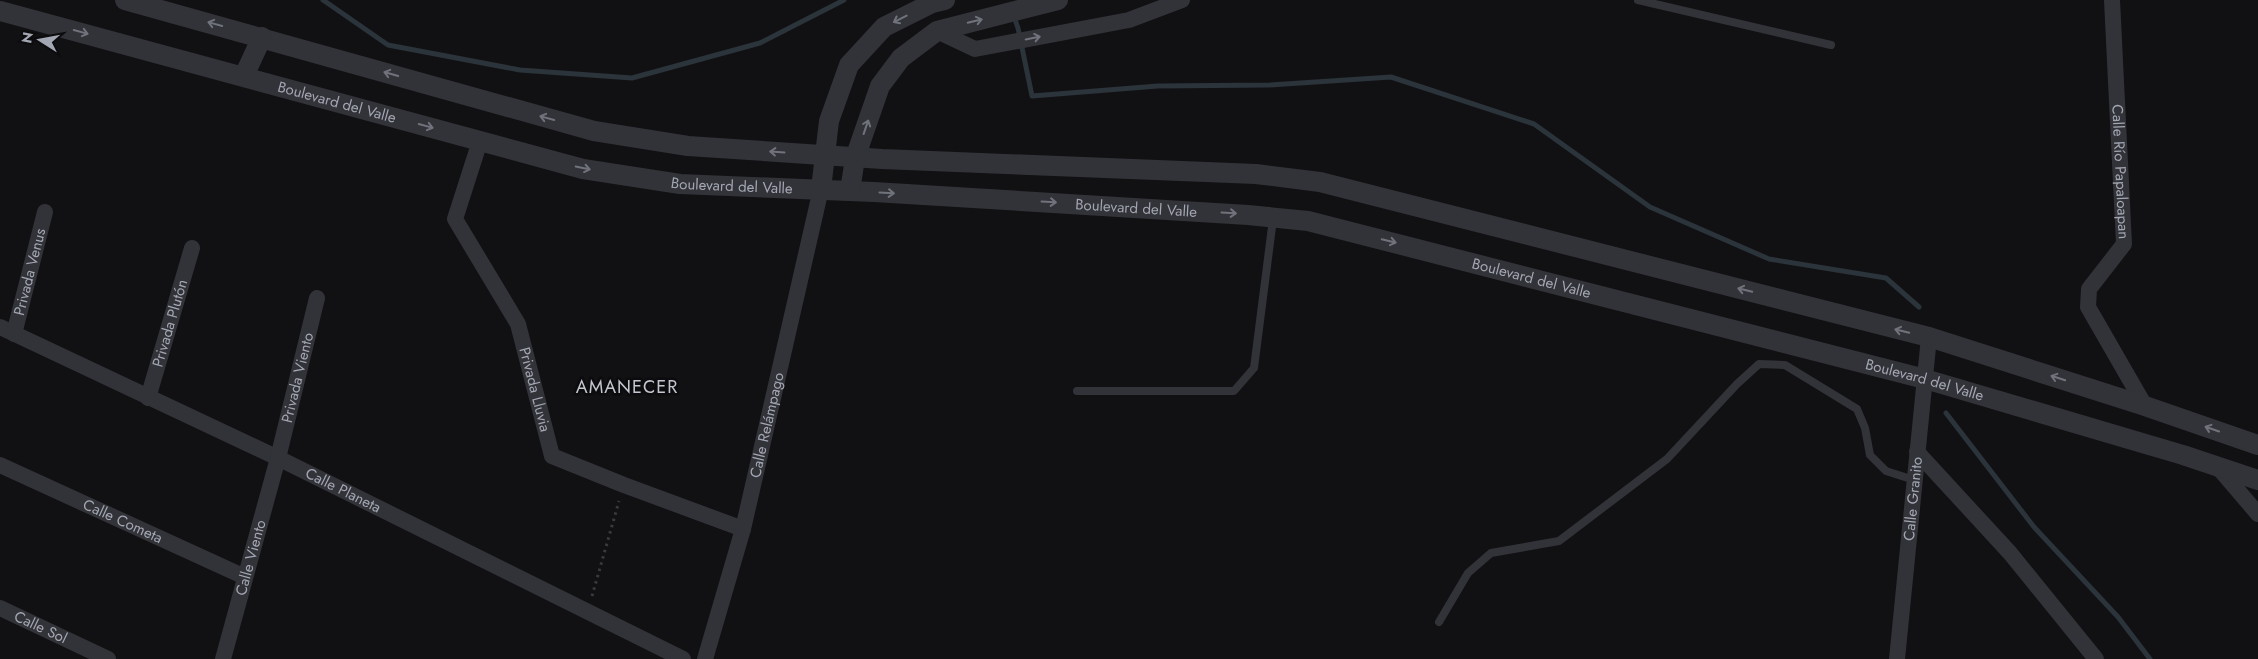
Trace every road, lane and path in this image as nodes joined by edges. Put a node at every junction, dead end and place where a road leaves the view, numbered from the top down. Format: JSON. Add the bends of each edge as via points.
{"nodes":[{"id":1,"x":125,"y":0,"type":"edge"},
{"id":2,"x":1058,"y":0,"type":"edge"},
{"id":3,"x":1182,"y":0,"type":"edge"},
{"id":4,"x":1638,"y":0,"type":"edge"},
{"id":5,"x":2112,"y":0,"type":"edge"},
{"id":6,"x":937,"y":1,"type":"edge"},
{"id":7,"x":0,"y":10,"type":"edge"},
{"id":8,"x":937,"y":31,"type":"junction"},
{"id":9,"x":262,"y":37,"type":"junction"},
{"id":10,"x":1831,"y":45,"type":"dead end"},
{"id":11,"x":244,"y":76,"type":"junction"},
{"id":12,"x":480,"y":141,"type":"junction"},
{"id":13,"x":825,"y":156,"type":"junction"},
{"id":14,"x":855,"y":158,"type":"junction"},
{"id":15,"x":821,"y":189,"type":"junction"},
{"id":16,"x":850,"y":191,"type":"junction"},
{"id":17,"x":45,"y":212,"type":"dead end"},
{"id":18,"x":1273,"y":217,"type":"junction"},
{"id":19,"x":192,"y":248,"type":"dead end"},
{"id":20,"x":317,"y":298,"type":"dead end"},
{"id":21,"x":7,"y":330,"type":"edge"},
{"id":22,"x":1929,"y":337,"type":"junction"},
{"id":23,"x":1925,"y":379,"type":"junction"},
{"id":24,"x":1077,"y":391,"type":"dead end"},
{"id":25,"x":148,"y":398,"type":"junction"},
{"id":26,"x":2145,"y":406,"type":"junction"},
{"id":27,"x":2258,"y":445,"type":"edge"},
{"id":28,"x":1917,"y":452,"type":"junction"},
{"id":29,"x":278,"y":458,"type":"junction"},
{"id":30,"x":0,"y":465,"type":"edge"},
{"id":31,"x":2217,"y":466,"type":"junction"},
{"id":32,"x":1914,"y":480,"type":"junction"},
{"id":33,"x":2258,"y":480,"type":"edge"},
{"id":34,"x":624,"y":485,"type":"junction"},
{"id":35,"x":2258,"y":514,"type":"edge"},
{"id":36,"x":743,"y":529,"type":"junction"},
{"id":37,"x":245,"y":577,"type":"junction"},
{"id":38,"x":0,"y":608,"type":"edge"},
{"id":39,"x":587,"y":613,"type":"junction"},
{"id":40,"x":1439,"y":622,"type":"dead end"},
{"id":41,"x":108,"y":659,"type":"edge"},
{"id":42,"x":223,"y":659,"type":"edge"},
{"id":43,"x":682,"y":659,"type":"edge"},
{"id":44,"x":705,"y":659,"type":"edge"},
{"id":45,"x":1896,"y":659,"type":"edge"},
{"id":46,"x":2096,"y":659,"type":"edge"}],
"edges":[{"from":9,"to":1,"type":"street","one_way":true},
{"from":8,"to":2,"type":"street","one_way":true},
{"from":8,"to":3,"type":"street","one_way":true,"via":[[975,49],[1129,20]]},
{"from":4,"to":10,"type":"lane"},
{"from":5,"to":26,"type":"street","name":"Calle Río Papaloapan","via":[[2124,244],[2089,289],[2088,307]]},
{"from":6,"to":13,"type":"street","one_way":true,"via":[[884,27],[849,66],[829,121]]},
{"from":7,"to":11,"type":"street","name":"Boulevard del Valle","one_way":true},
{"from":14,"to":8,"type":"street","one_way":true,"via":[[880,86],[901,58]]},
{"from":9,"to":11,"type":"street"},
{"from":13,"to":9,"type":"street","one_way":true,"via":[[688,146],[594,131]]},
{"from":11,"to":12,"type":"street","name":"Boulevard del Valle","one_way":true},
{"from":12,"to":15,"type":"street","name":"Boulevard del Valle","one_way":true,"via":[[583,169],[680,184]]},
{"from":12,"to":34,"type":"street","name":"Privada Lluvia","via":[[455,219],[518,324],[552,456]]},
{"from":13,"to":14,"type":"street"},
{"from":13,"to":15,"type":"street"},
{"from":14,"to":16,"type":"street"},
{"from":22,"to":14,"type":"street","one_way":true,"via":[[1320,182],[1256,174]]},
{"from":15,"to":16,"type":"street","name":"Boulevard del Valle"},
{"from":15,"to":36,"type":"street","name":"Calle Relámpago"},
{"from":16,"to":18,"type":"street","name":"Boulevard del Valle","one_way":true},
{"from":17,"to":21,"type":"street","name":"Privada Venus"},
{"from":18,"to":23,"type":"street","name":"Boulevard del Valle","one_way":true,"via":[[1308,220]]},
{"from":18,"to":24,"type":"lane","via":[[1254,368],[1234,391]]},
{"from":19,"to":25,"type":"street","name":"Privada Plutón"},
{"from":20,"to":29,"type":"street","name":"Privada Viento"},
{"from":21,"to":25,"type":"street","name":"Calle Planeta"},
{"from":22,"to":23,"type":"street","name":"Calle Granito"},
{"from":26,"to":22,"type":"street","one_way":true},
{"from":23,"to":28,"type":"street","name":"Calle Granito"},
{"from":23,"to":31,"type":"street","name":"Boulevard del Valle"},
{"from":25,"to":29,"type":"street","name":"Calle Planeta"},
{"from":27,"to":26,"type":"street","one_way":true},
{"from":28,"to":32,"type":"street","name":"Calle Granito"},
{"from":28,"to":46,"type":"street","via":[[2010,553]]},
{"from":29,"to":37,"type":"street","name":"Calle Viento"},
{"from":29,"to":39,"type":"street","name":"Calle Planeta"},
{"from":30,"to":37,"type":"street","name":"Calle Cometa"},
{"from":31,"to":33,"type":"street","name":"Boulevard del Valle"},
{"from":31,"to":35,"type":"street"},
{"from":32,"to":40,"type":"lane","via":[[1886,471],[1870,455],[1865,428],[1857,409],[1784,365],[1759,364],[1667,459],[1559,541],[1491,554],[1468,573]]},
{"from":32,"to":45,"type":"street","name":"Calle Granito"},
{"from":34,"to":36,"type":"street","name":"Privada Lluvia"},
{"from":34,"to":39,"type":"path"},
{"from":36,"to":44,"type":"street","name":"Calle Relámpago"},
{"from":37,"to":42,"type":"street","name":"Calle Viento"},
{"from":38,"to":41,"type":"street","name":"Calle Sol"},
{"from":39,"to":43,"type":"street","name":"Calle Planeta"}]}
